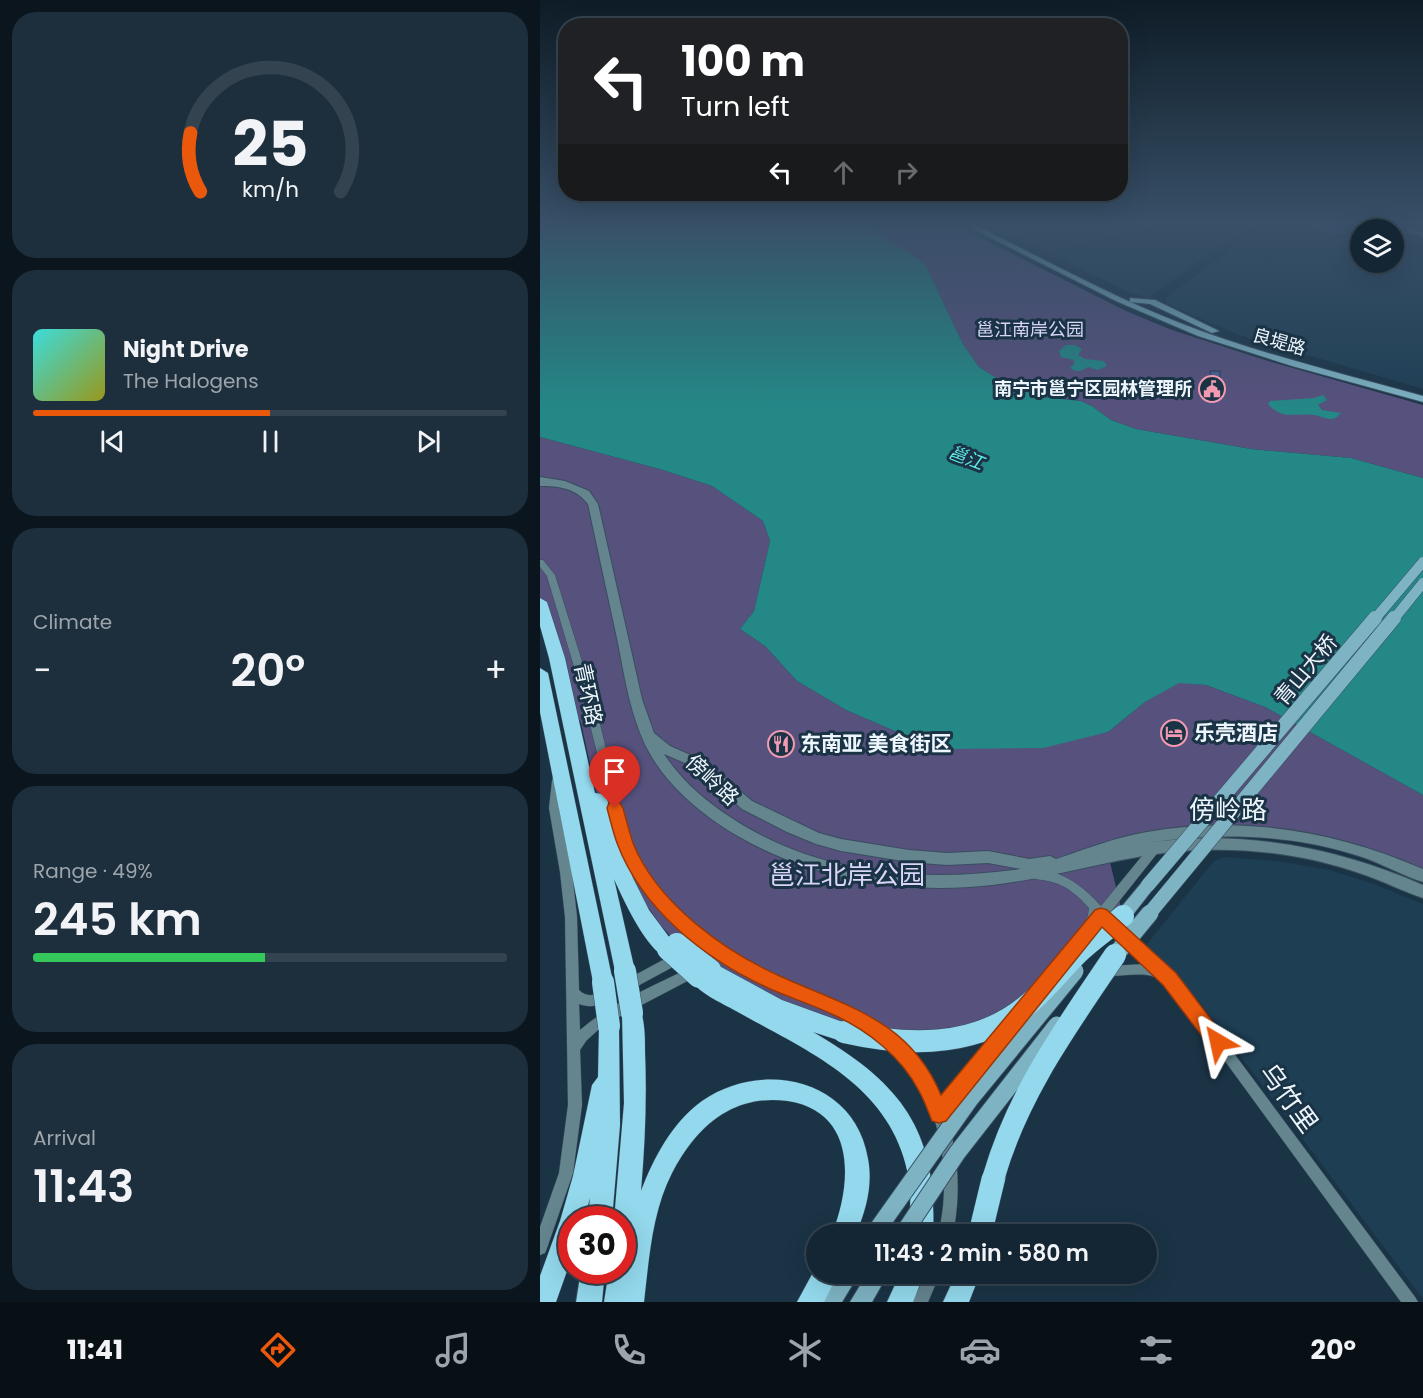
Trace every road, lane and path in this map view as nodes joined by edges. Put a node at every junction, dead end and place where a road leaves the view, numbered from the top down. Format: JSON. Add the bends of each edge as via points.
{"nodes":[{"id":1,"x":1090,"y":286,"type":"edge"},
{"id":2,"x":1104,"y":286,"type":"edge"},
{"id":3,"x":1423,"y":393,"type":"edge"},
{"id":4,"x":1423,"y":399,"type":"edge"},
{"id":5,"x":540,"y":482,"type":"edge"},
{"id":6,"x":540,"y":562,"type":"edge"},
{"id":7,"x":1423,"y":562,"type":"edge"},
{"id":8,"x":1423,"y":583,"type":"edge"},
{"id":9,"x":540,"y":602,"type":"edge"},
{"id":10,"x":540,"y":673,"type":"edge"},
{"id":11,"x":565,"y":694,"type":"junction"},
{"id":12,"x":649,"y":735,"type":"junction"},
{"id":13,"x":558,"y":764,"type":"junction"},
{"id":14,"x":1213,"y":845,"type":"junction"},
{"id":15,"x":1155,"y":848,"type":"junction"},
{"id":16,"x":1107,"y":850,"type":"junction"},
{"id":17,"x":1031,"y":874,"type":"junction"},
{"id":18,"x":1423,"y":876,"type":"edge"},
{"id":19,"x":1423,"y":892,"type":"edge"},
{"id":20,"x":1098,"y":911,"type":"junction"},
{"id":21,"x":1123,"y":916,"type":"junction"},
{"id":22,"x":680,"y":942,"type":"junction"},
{"id":23,"x":1119,"y":957,"type":"junction"},
{"id":24,"x":734,"y":961,"type":"junction"},
{"id":25,"x":704,"y":974,"type":"junction"},
{"id":26,"x":1169,"y":979,"type":"junction"},
{"id":27,"x":573,"y":992,"type":"junction"},
{"id":28,"x":574,"y":1048,"type":"junction"},
{"id":29,"x":610,"y":1056,"type":"junction"},
{"id":30,"x":939,"y":1114,"type":"junction"},
{"id":31,"x":952,"y":1173,"type":"junction"},
{"id":32,"x":576,"y":1206,"type":"edge"},
{"id":33,"x":601,"y":1206,"type":"edge"},
{"id":34,"x":628,"y":1206,"type":"edge"},
{"id":35,"x":848,"y":1224,"type":"edge"},
{"id":36,"x":881,"y":1224,"type":"edge"},
{"id":37,"x":910,"y":1224,"type":"edge"},
{"id":38,"x":921,"y":1224,"type":"edge"},
{"id":39,"x":948,"y":1224,"type":"edge"},
{"id":40,"x":982,"y":1224,"type":"edge"},
{"id":41,"x":540,"y":1248,"type":"edge"},
{"id":42,"x":558,"y":1264,"type":"edge"},
{"id":43,"x":592,"y":1284,"type":"edge"},
{"id":44,"x":619,"y":1284,"type":"edge"},
{"id":45,"x":830,"y":1284,"type":"edge"},
{"id":46,"x":837,"y":1284,"type":"edge"},
{"id":47,"x":871,"y":1284,"type":"edge"},
{"id":48,"x":908,"y":1284,"type":"edge"},
{"id":49,"x":928,"y":1284,"type":"edge"},
{"id":50,"x":964,"y":1284,"type":"edge"},
{"id":51,"x":863,"y":1297,"type":"edge"},
{"id":52,"x":543,"y":1302,"type":"edge"},
{"id":53,"x":589,"y":1302,"type":"edge"},
{"id":54,"x":617,"y":1302,"type":"edge"},
{"id":55,"x":631,"y":1302,"type":"edge"},
{"id":56,"x":810,"y":1302,"type":"edge"},
{"id":57,"x":830,"y":1302,"type":"edge"},
{"id":58,"x":900,"y":1302,"type":"edge"},
{"id":59,"x":920,"y":1302,"type":"edge"},
{"id":60,"x":956,"y":1302,"type":"edge"},
{"id":61,"x":1410,"y":1302,"type":"edge"}],
"edges":[{"from":1,"to":4,"type":"main road","name":"良堤路","via":[[1170,322],[1244,348]]},
{"from":2,"to":3,"type":"main road","name":"良堤路","via":[[1215,331]]},
{"from":5,"to":12,"type":"street","name":"傍岭路","via":[[561,483],[585,493],[593,504],[636,699]]},
{"from":6,"to":22,"type":"street","via":[[551,575],[589,700],[625,843]]},
{"from":7,"to":21,"type":"main road","name":"青山大桥","bridge":true},
{"from":8,"to":23,"type":"main road","name":"青山大桥","bridge":true,"via":[[1165,895]]},
{"from":9,"to":11,"type":"main road","name":"青环路"},
{"from":10,"to":13,"type":"main road","name":"青环路"},
{"from":11,"to":22,"type":"main road","via":[[581,723],[597,795],[632,898],[644,918]]},
{"from":11,"to":34,"type":"main road","name":"青环路","bridge":true,"via":[[632,1013],[637,1084]]},
{"from":12,"to":16,"type":"street","via":[[665,749],[699,764],[730,792],[769,817],[841,845],[909,856],[988,857],[1029,865]]},
{"from":12,"to":17,"type":"street","name":"傍岭路","via":[[656,752],[696,799],[725,822],[789,856],[861,875],[903,881],[991,881]]},
{"from":13,"to":27,"type":"street","via":[[554,808],[569,894]]},
{"from":13,"to":29,"type":"main road","name":"青环路","bridge":true,"via":[[603,982]]},
{"from":14,"to":15,"type":"street","name":"傍岭路"},
{"from":14,"to":19,"type":"street","name":"傍岭路","via":[[1305,853],[1356,866]]},
{"from":14,"to":23,"type":"street"},
{"from":15,"to":17,"type":"street","name":"傍岭路"},
{"from":15,"to":20,"type":"street"},
{"from":16,"to":17,"type":"street","name":"傍岭路"},
{"from":16,"to":18,"type":"street","name":"傍岭路","via":[[1163,835],[1267,832],[1342,845]]},
{"from":17,"to":20,"type":"street","name":"乌竹里","via":[[1065,880],[1081,890]]},
{"from":20,"to":23,"type":"street","name":"乌竹里"},
{"from":20,"to":30,"type":"street","via":[[1082,939]]},
{"from":21,"to":25,"type":"main road","bridge":true,"via":[[1076,955],[1024,1008],[985,1030],[951,1039],[910,1043],[844,1032],[796,1017]]},
{"from":21,"to":36,"type":"main road","name":"青山大桥","bridge":true,"via":[[992,1068]]},
{"from":22,"to":24,"type":"street"},
{"from":22,"to":25,"type":"main road","bridge":true},
{"from":22,"to":27,"type":"street","via":[[696,942],[691,951],[600,999],[580,1000]]},
{"from":23,"to":26,"type":"street","name":"乌竹里"},
{"from":23,"to":26,"type":"street","via":[[1130,971],[1152,970]]},
{"from":23,"to":31,"type":"street","via":[[1020,1079]]},
{"from":23,"to":37,"type":"main road","name":"青山大桥","bridge":true,"via":[[986,1114]]},
{"from":23,"to":40,"type":"main road","bridge":true,"via":[[1033,1077],[1010,1124]]},
{"from":24,"to":28,"type":"street","via":[[710,963],[602,1020],[580,1036]]},
{"from":24,"to":30,"type":"street","via":[[871,1025],[916,1069]]},
{"from":25,"to":38,"type":"main road","via":[[730,999],[845,1062],[884,1093],[912,1145],[921,1180]]},
{"from":26,"to":61,"type":"street","name":"乌竹里"},
{"from":27,"to":28,"type":"street"},
{"from":28,"to":41,"type":"street","via":[[575,1105],[570,1150]]},
{"from":29,"to":32,"type":"main road"},
{"from":29,"to":33,"type":"main road"},
{"from":30,"to":31,"type":"street"},
{"from":31,"to":39,"type":"street"},
{"from":35,"to":55,"type":"main road","via":[[855,1203],[857,1164],[850,1134],[842,1122],[824,1103],[794,1090],[757,1090],[738,1095],[699,1118],[664,1165],[649,1204]]},
{"from":42,"to":52,"type":"main road"},
{"from":43,"to":53,"type":"main road"},
{"from":44,"to":54,"type":"main road"},
{"from":45,"to":56,"type":"main road"},
{"from":46,"to":57,"type":"main road"},
{"from":47,"to":51,"type":"main road"},
{"from":48,"to":58,"type":"main road"},
{"from":49,"to":59,"type":"street"},
{"from":50,"to":60,"type":"main road"}]}
